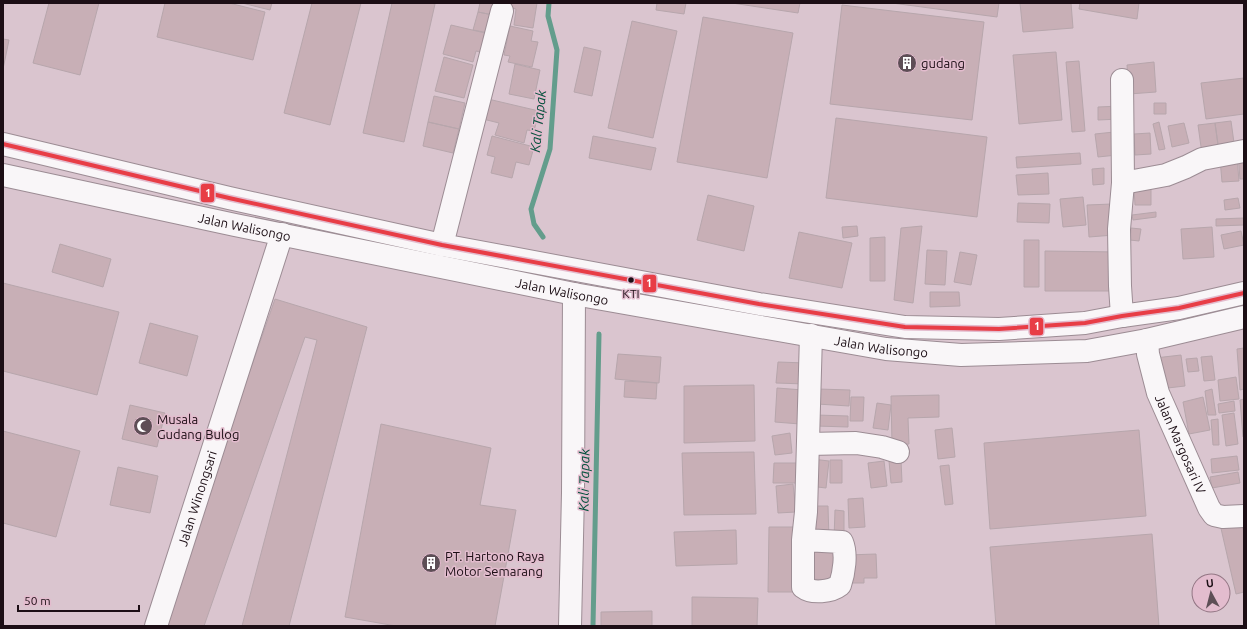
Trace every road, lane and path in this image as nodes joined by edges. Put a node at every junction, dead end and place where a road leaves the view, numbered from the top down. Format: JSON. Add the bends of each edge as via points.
{"nodes":[{"id":1,"x":502,"y":11,"type":"dead end"},
{"id":2,"x":1122,"y":80,"type":"dead end"},
{"id":3,"x":3,"y":144,"type":"edge"},
{"id":4,"x":1244,"y":151,"type":"edge"},
{"id":5,"x":3,"y":175,"type":"edge"},
{"id":6,"x":1123,"y":183,"type":"junction"},
{"id":7,"x":282,"y":234,"type":"junction"},
{"id":8,"x":442,"y":245,"type":"junction"},
{"id":9,"x":1244,"y":293,"type":"edge"},
{"id":10,"x":574,"y":294,"type":"junction"},
{"id":11,"x":1122,"y":316,"type":"junction"},
{"id":12,"x":1244,"y":317,"type":"edge"},
{"id":13,"x":811,"y":335,"type":"junction"},
{"id":14,"x":1147,"y":340,"type":"junction"},
{"id":15,"x":808,"y":444,"type":"junction"},
{"id":16,"x":898,"y":452,"type":"dead end"},
{"id":17,"x":1244,"y":516,"type":"edge"},
{"id":18,"x":803,"y":540,"type":"dead end"},
{"id":19,"x":156,"y":626,"type":"edge"},
{"id":20,"x":570,"y":626,"type":"edge"}],
"edges":[{"from":1,"to":8,"type":"main road"},
{"from":2,"to":6,"type":"main road"},
{"from":3,"to":8,"type":"main road","name":"Jalan Walisongo"},
{"from":4,"to":6,"type":"main road","via":[[1202,159],[1166,175]]},
{"from":5,"to":7,"type":"main road","name":"Jalan Walisongo"},
{"from":6,"to":11,"type":"main road","via":[[1119,230]]},
{"from":7,"to":10,"type":"main road","name":"Jalan Walisongo"},
{"from":7,"to":19,"type":"main road","name":"Jalan Winongsari"},
{"from":8,"to":11,"type":"main road","name":"Jalan Walisongo","via":[[759,304],[905,327],[999,329],[1086,323]]},
{"from":9,"to":11,"type":"main road","name":"Jalan Walisongo","via":[[1179,308]]},
{"from":10,"to":13,"type":"main road","name":"Jalan Walisongo"},
{"from":10,"to":20,"type":"main road"},
{"from":12,"to":14,"type":"main road","name":"Jalan Walisongo"},
{"from":13,"to":14,"type":"main road","name":"Jalan Walisongo","via":[[886,349],[961,355],[1088,350]]},
{"from":13,"to":15,"type":"main road"},
{"from":14,"to":17,"type":"main road","name":"Jalan Margosari IV","via":[[1158,393],[1209,508],[1214,515]]},
{"from":15,"to":16,"type":"main road","via":[[856,443]]},
{"from":15,"to":18,"type":"main road"}]}
